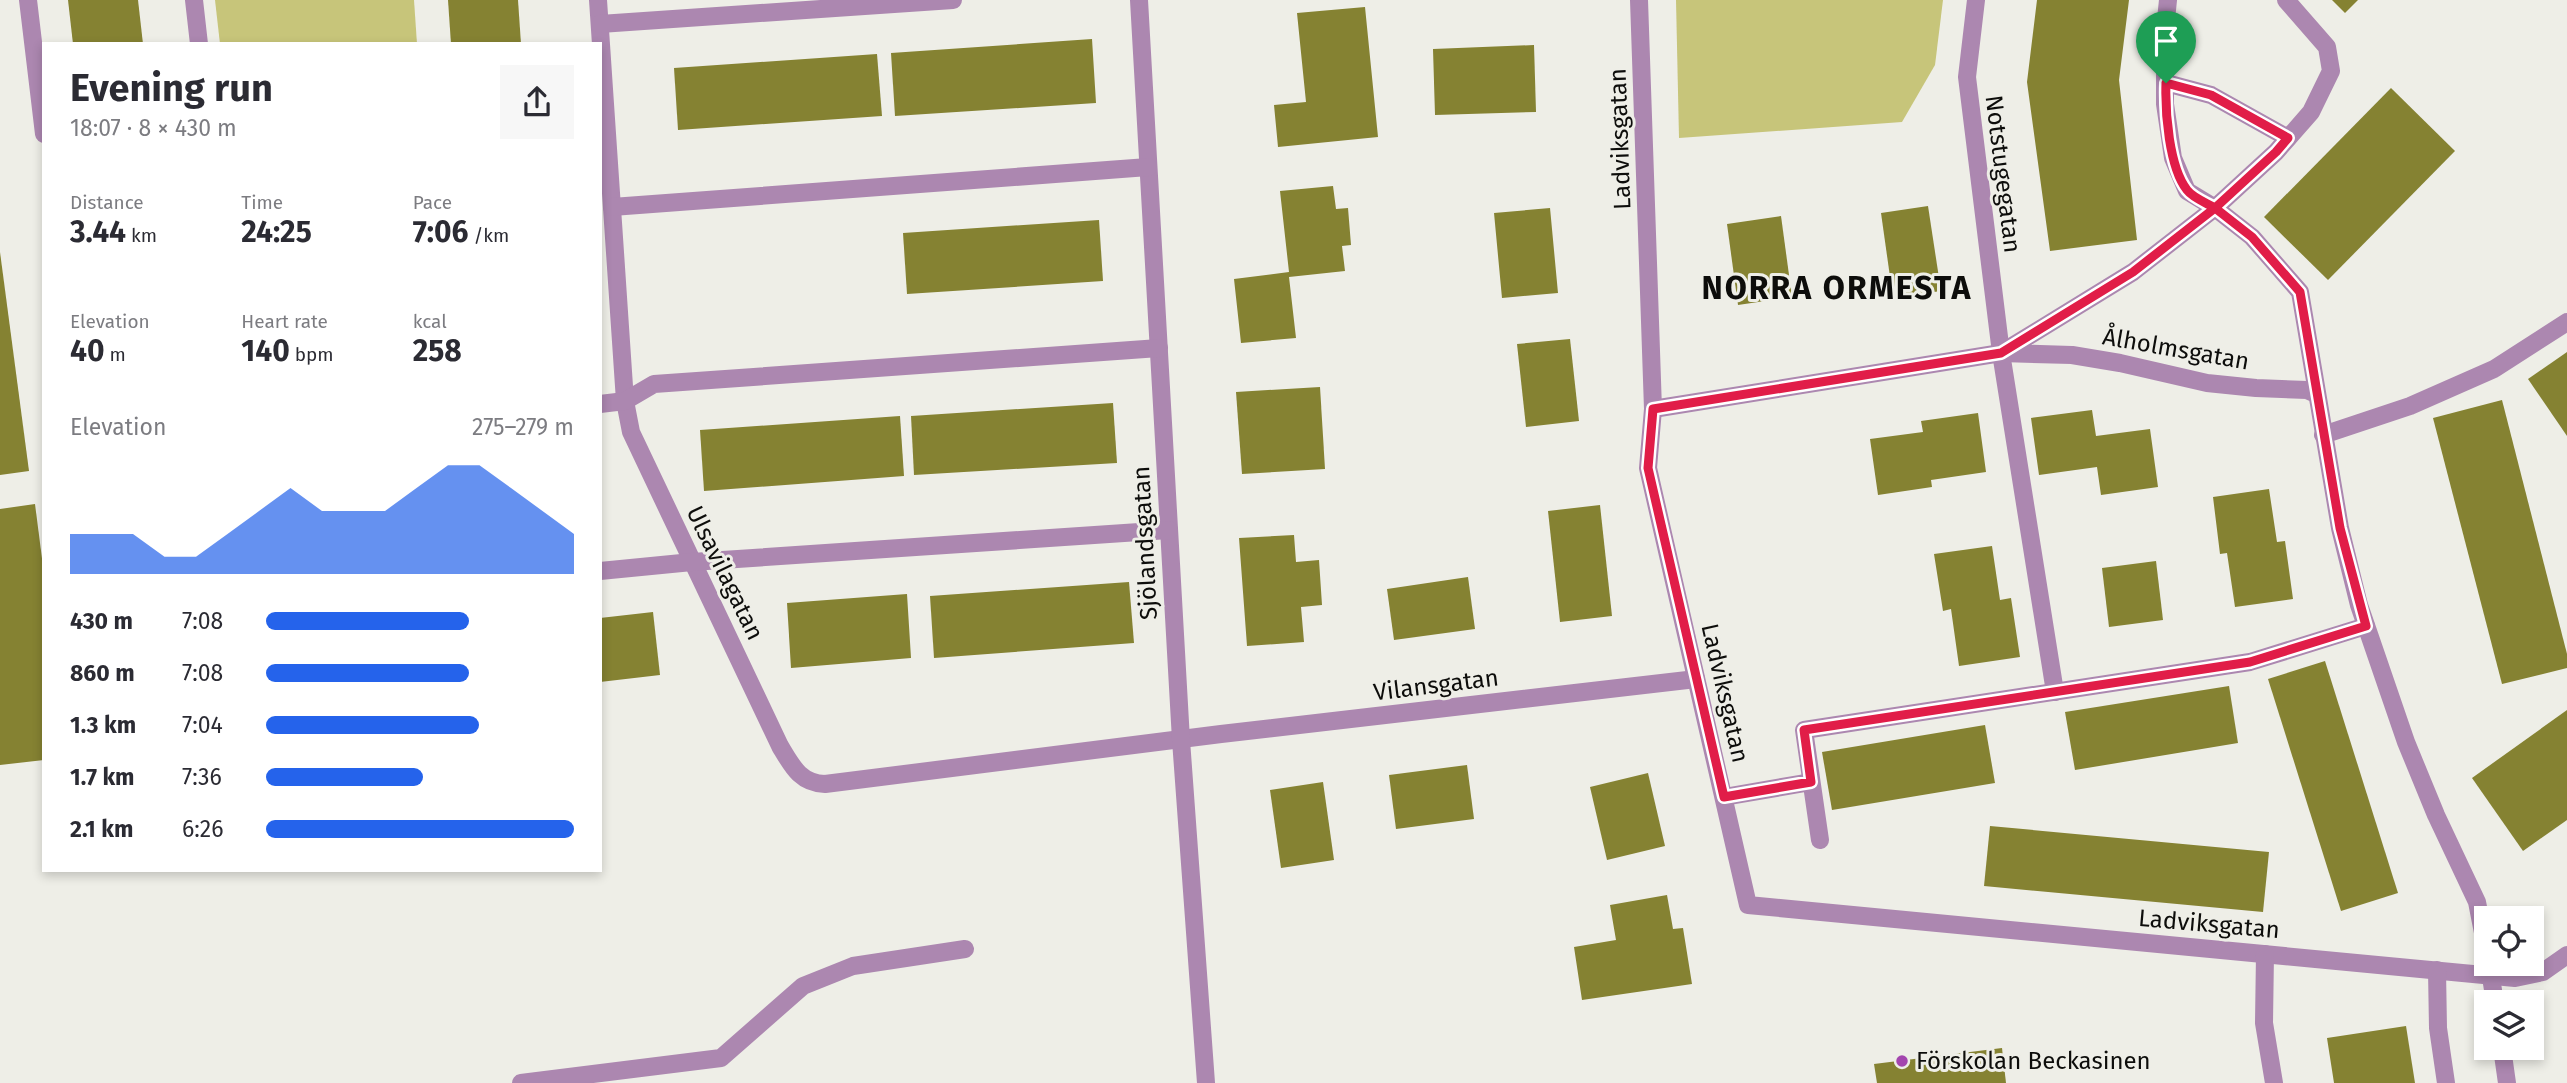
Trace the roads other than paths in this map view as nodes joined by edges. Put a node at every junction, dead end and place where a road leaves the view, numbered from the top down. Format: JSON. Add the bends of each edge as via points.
{"nodes":[{"id":1,"x":28,"y":0,"type":"edge"},
{"id":2,"x":194,"y":0,"type":"edge"},
{"id":3,"x":598,"y":0,"type":"edge"},
{"id":4,"x":953,"y":0,"type":"edge"},
{"id":5,"x":1139,"y":0,"type":"edge"},
{"id":6,"x":1639,"y":0,"type":"edge"},
{"id":7,"x":1976,"y":0,"type":"edge"},
{"id":8,"x":2168,"y":0,"type":"edge"},
{"id":9,"x":2286,"y":0,"type":"edge"},
{"id":10,"x":600,"y":24,"type":"junction"},
{"id":11,"x":199,"y":42,"type":"edge"},
{"id":12,"x":601,"y":42,"type":"edge"},
{"id":13,"x":602,"y":54,"type":"edge"},
{"id":14,"x":2166,"y":83,"type":"junction"},
{"id":15,"x":42,"y":117,"type":"edge"},
{"id":16,"x":2288,"y":138,"type":"junction"},
{"id":17,"x":1148,"y":166,"type":"junction"},
{"id":18,"x":612,"y":207,"type":"junction"},
{"id":19,"x":2215,"y":208,"type":"junction"},
{"id":20,"x":2567,"y":322,"type":"edge"},
{"id":21,"x":1158,"y":348,"type":"junction"},
{"id":22,"x":2001,"y":353,"type":"junction"},
{"id":23,"x":2316,"y":394,"type":"junction"},
{"id":24,"x":625,"y":401,"type":"junction"},
{"id":25,"x":602,"y":404,"type":"edge"},
{"id":26,"x":1653,"y":409,"type":"junction"},
{"id":27,"x":2323,"y":435,"type":"junction"},
{"id":28,"x":1169,"y":530,"type":"junction"},
{"id":29,"x":692,"y":562,"type":"junction"},
{"id":30,"x":602,"y":571,"type":"edge"},
{"id":31,"x":2366,"y":626,"type":"junction"},
{"id":32,"x":1696,"y":679,"type":"junction"},
{"id":33,"x":2055,"y":692,"type":"junction"},
{"id":34,"x":1181,"y":740,"type":"junction"},
{"id":35,"x":1811,"y":782,"type":"junction"},
{"id":36,"x":1724,"y":797,"type":"junction"},
{"id":37,"x":1820,"y":840,"type":"dead end"},
{"id":38,"x":2478,"y":906,"type":"edge"},
{"id":39,"x":965,"y":949,"type":"dead end"},
{"id":40,"x":2265,"y":954,"type":"junction"},
{"id":41,"x":2567,"y":955,"type":"edge"},
{"id":42,"x":2437,"y":970,"type":"junction"},
{"id":43,"x":2474,"y":970,"type":"edge"},
{"id":44,"x":2544,"y":971,"type":"edge"},
{"id":45,"x":2504,"y":1060,"type":"edge"},
{"id":46,"x":521,"y":1083,"type":"edge"},
{"id":47,"x":1206,"y":1083,"type":"edge"},
{"id":48,"x":2274,"y":1083,"type":"edge"},
{"id":49,"x":2446,"y":1083,"type":"edge"},
{"id":50,"x":2507,"y":1083,"type":"edge"}],
"edges":[{"from":1,"to":15,"type":"street"},
{"from":2,"to":11,"type":"street"},
{"from":3,"to":10,"type":"street","name":"Ulsavilagatan"},
{"from":4,"to":10,"type":"street"},
{"from":5,"to":17,"type":"street","name":"Sjölandsgatan"},
{"from":6,"to":26,"type":"street","name":"Ladviksgatan"},
{"from":7,"to":22,"type":"street","name":"Notstugegatan","via":[[1966,77]]},
{"from":8,"to":14,"type":"street"},
{"from":9,"to":16,"type":"street","via":[[2327,47],[2331,71],[2311,112]]},
{"from":10,"to":12,"type":"street","name":"Ulsavilagatan"},
{"from":13,"to":18,"type":"street","name":"Ulsavilagatan"},
{"from":14,"to":16,"type":"street","via":[[2211,95]]},
{"from":14,"to":19,"type":"street","via":[[2173,158],[2188,191]]},
{"from":16,"to":19,"type":"street"},
{"from":17,"to":18,"type":"street"},
{"from":17,"to":21,"type":"street","name":"Sjölandsgatan"},
{"from":18,"to":24,"type":"street","name":"Ulsavilagatan"},
{"from":19,"to":22,"type":"street","via":[[2133,272]]},
{"from":19,"to":23,"type":"street","via":[[2252,237],[2300,292]]},
{"from":20,"to":27,"type":"street","via":[[2494,369],[2410,406]]},
{"from":21,"to":24,"type":"street","via":[[654,384]]},
{"from":21,"to":28,"type":"street","name":"Sjölandsgatan"},
{"from":22,"to":23,"type":"street","name":"Ålholmsgatan","via":[[2072,355],[2207,383]]},
{"from":22,"to":26,"type":"street","name":"Ålholmsgatan"},
{"from":22,"to":33,"type":"street","name":"Notstugegatan"},
{"from":23,"to":27,"type":"street"},
{"from":24,"to":25,"type":"street"},
{"from":24,"to":29,"type":"street","name":"Ulsavilagatan","via":[[636,447]]},
{"from":26,"to":32,"type":"street","name":"Ladviksgatan","via":[[1648,468]]},
{"from":27,"to":31,"type":"street","via":[[2340,528]]},
{"from":28,"to":29,"type":"street"},
{"from":28,"to":34,"type":"street","name":"Sjölandsgatan"},
{"from":29,"to":30,"type":"street"},
{"from":29,"to":34,"type":"street","name":"Ulsavilagatan","via":[[780,746],[794,769],[813,783]]},
{"from":31,"to":33,"type":"street","via":[[2250,662]]},
{"from":31,"to":38,"type":"street","via":[[2406,742]]},
{"from":32,"to":34,"type":"street","name":"Vilansgatan"},
{"from":32,"to":36,"type":"street","name":"Ladviksgatan"},
{"from":33,"to":35,"type":"street","via":[[1804,730]]},
{"from":34,"to":47,"type":"street","name":"Sjölandsgatan"},
{"from":35,"to":36,"type":"street"},
{"from":35,"to":37,"type":"street"},
{"from":36,"to":40,"type":"street","name":"Ladviksgatan","via":[[1748,905]]},
{"from":39,"to":46,"type":"street","via":[[853,967],[803,986],[721,1058]]},
{"from":40,"to":42,"type":"street","name":"Ladviksgatan"},
{"from":40,"to":48,"type":"street","via":[[2264,1023]]},
{"from":41,"to":44,"type":"street","name":"Ladviksgatan"},
{"from":42,"to":43,"type":"street","name":"Ladviksgatan"},
{"from":42,"to":49,"type":"street","via":[[2438,1028]]},
{"from":45,"to":50,"type":"street"}]}
